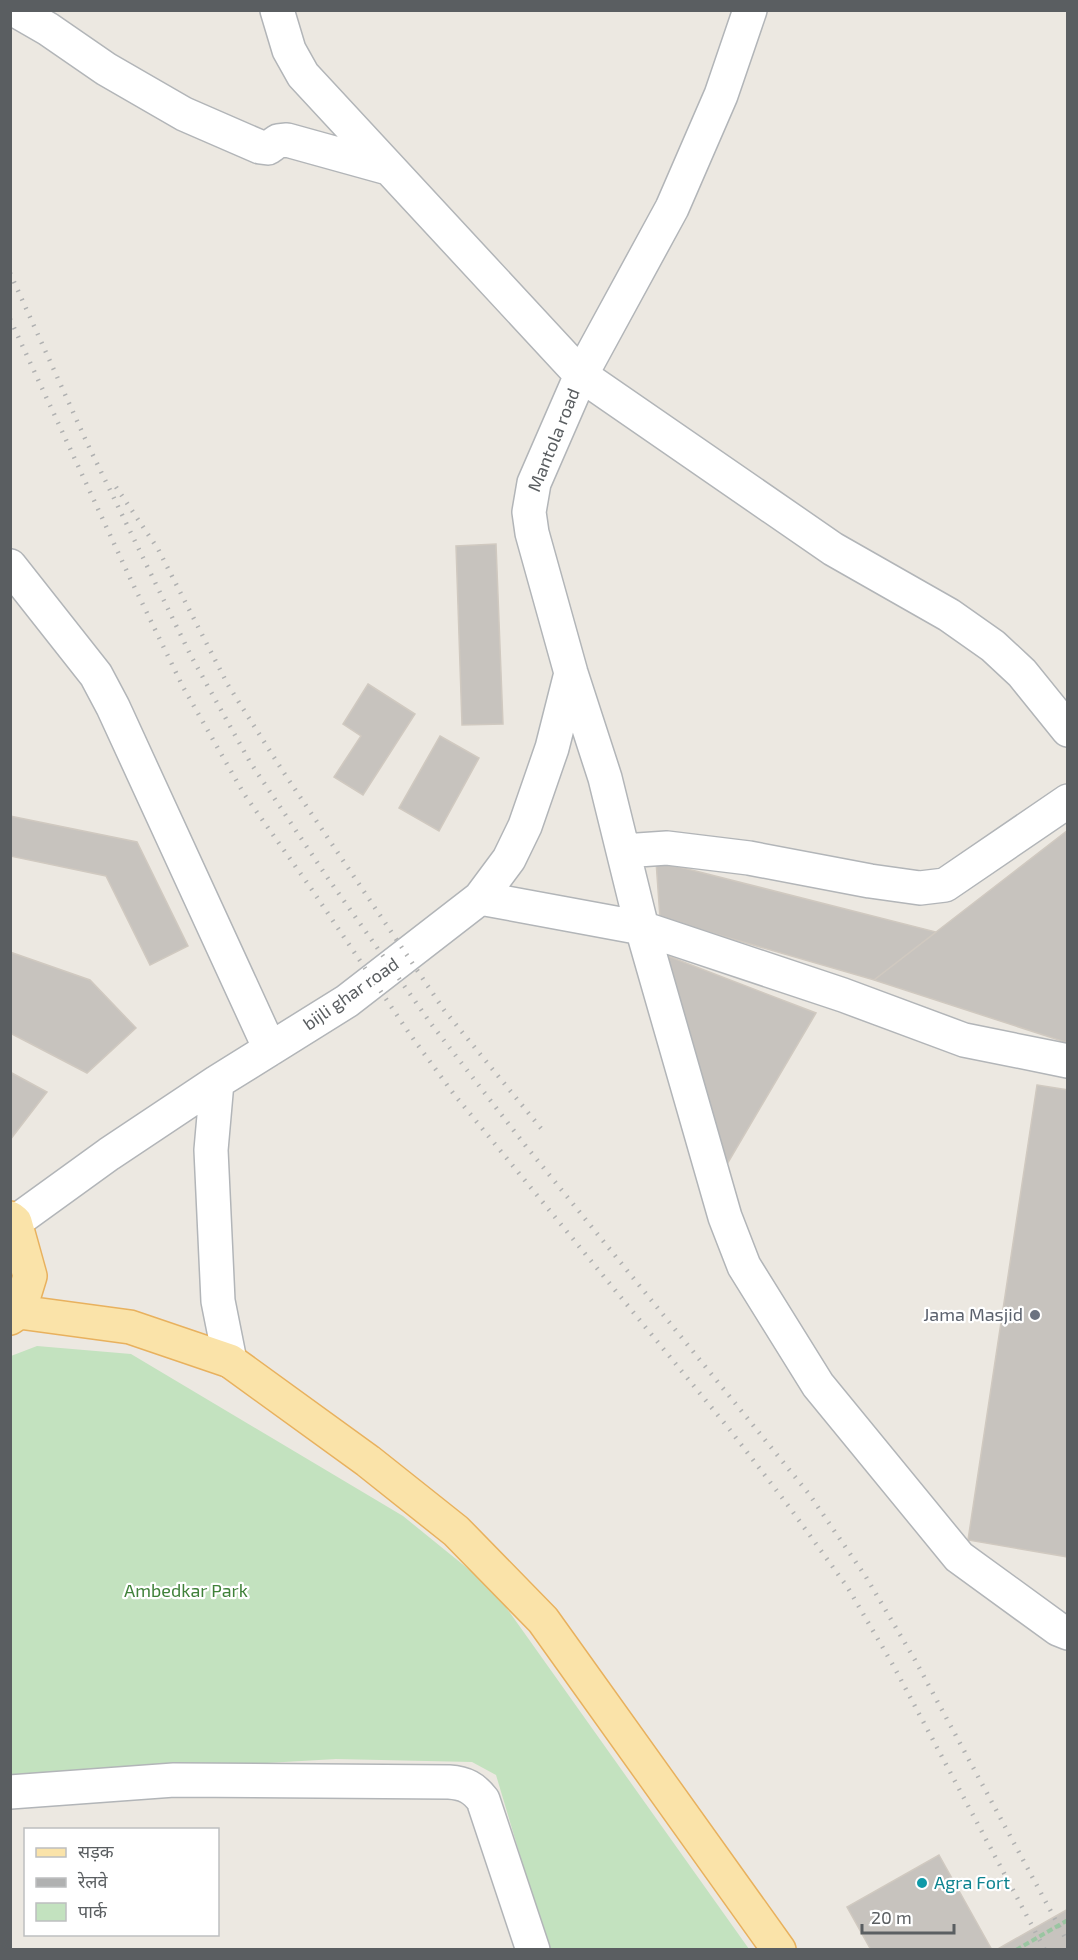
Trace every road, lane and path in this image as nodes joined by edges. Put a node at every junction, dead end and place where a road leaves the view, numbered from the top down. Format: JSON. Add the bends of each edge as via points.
{"nodes":[{"id":1,"x":15,"y":10,"type":"edge"},
{"id":2,"x":277,"y":10,"type":"edge"},
{"id":3,"x":750,"y":10,"type":"edge"},
{"id":4,"x":388,"y":168,"type":"junction"},
{"id":5,"x":581,"y":375,"type":"junction"},
{"id":6,"x":10,"y":566,"type":"edge"},
{"id":7,"x":571,"y":673,"type":"junction"},
{"id":8,"x":1068,"y":730,"type":"edge"},
{"id":9,"x":1068,"y":801,"type":"edge"},
{"id":10,"x":623,"y":851,"type":"junction"},
{"id":11,"x":480,"y":897,"type":"junction"},
{"id":12,"x":642,"y":928,"type":"junction"},
{"id":13,"x":270,"y":1049,"type":"junction"},
{"id":14,"x":1068,"y":1061,"type":"edge"},
{"id":15,"x":217,"y":1082,"type":"junction"},
{"id":16,"x":13,"y":1220,"type":"edge"},
{"id":17,"x":15,"y":1315,"type":"edge"},
{"id":18,"x":230,"y":1361,"type":"junction"},
{"id":19,"x":1068,"y":1633,"type":"edge"},
{"id":20,"x":10,"y":1792,"type":"edge"},
{"id":21,"x":1068,"y":1920,"type":"edge"},
{"id":22,"x":533,"y":1950,"type":"edge"},
{"id":23,"x":779,"y":1950,"type":"edge"},
{"id":24,"x":1016,"y":1950,"type":"edge"}],
"edges":[{"from":1,"to":4,"type":"street","via":[[184,114],[260,147],[287,140]]},
{"from":2,"to":4,"type":"street","via":[[289,50],[303,75]]},
{"from":3,"to":5,"type":"street","name":"Mantola road","via":[[721,95],[672,207]]},
{"from":4,"to":5,"type":"street"},
{"from":5,"to":7,"type":"street","name":"Mantola road","via":[[534,483],[530,512],[532,533]]},
{"from":5,"to":8,"type":"street","via":[[833,549],[949,615],[993,646],[1022,673]]},
{"from":6,"to":13,"type":"street","via":[[96,675]]},
{"from":7,"to":10,"type":"street","name":"Mantola road","via":[[605,778]]},
{"from":7,"to":11,"type":"street","name":"bijli ghar road","via":[[552,748],[525,826],[509,860]]},
{"from":9,"to":10,"type":"street","via":[[945,885],[920,888],[702,852],[658,848]]},
{"from":10,"to":12,"type":"street","name":"Mantola road"},
{"from":11,"to":12,"type":"street"},
{"from":11,"to":13,"type":"street","name":"bijli ghar road","via":[[347,1001]]},
{"from":12,"to":14,"type":"street","via":[[964,1040]]},
{"from":12,"to":19,"type":"street","name":"Mantola road","via":[[724,1217],[744,1266],[818,1385],[959,1557]]},
{"from":13,"to":15,"type":"street","name":"bijli ghar road"},
{"from":15,"to":16,"type":"street","name":"bijli ghar road"},
{"from":15,"to":18,"type":"street","via":[[211,1162],[218,1301]]},
{"from":16,"to":17,"type":"main road","via":[[30,1276]]},
{"from":17,"to":18,"type":"main road","via":[[130,1327]]},
{"from":18,"to":23,"type":"main road","via":[[368,1461],[456,1531],[543,1620]]},
{"from":20,"to":22,"type":"street","via":[[174,1780],[449,1782],[469,1786],[483,1800]]},
{"from":21,"to":24,"type":"path","bridge":true}]}
